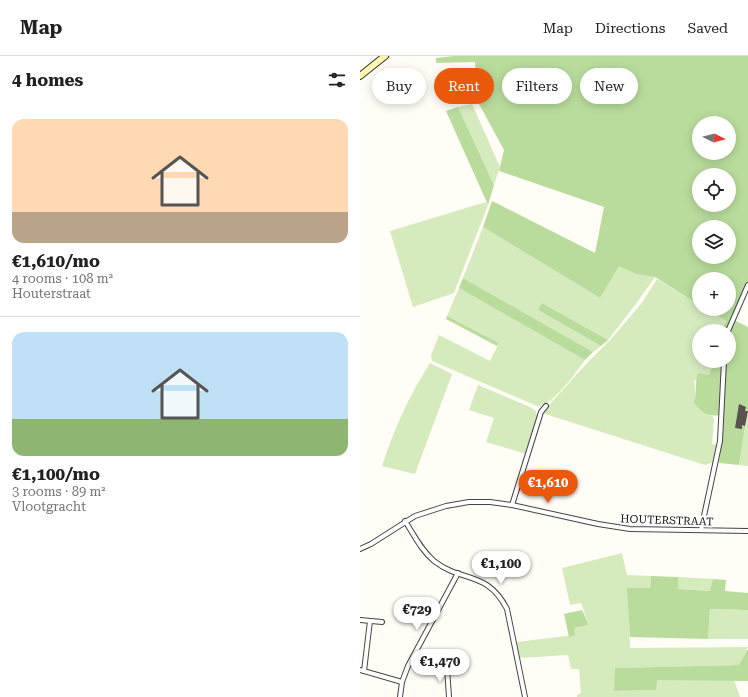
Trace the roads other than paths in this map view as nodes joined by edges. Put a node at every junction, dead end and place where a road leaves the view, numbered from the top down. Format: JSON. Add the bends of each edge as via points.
{"nodes":[{"id":1,"x":385,"y":56,"type":"edge"},
{"id":2,"x":360,"y":76,"type":"edge"},
{"id":3,"x":748,"y":285,"type":"edge"},
{"id":4,"x":731,"y":324,"type":"edge"},
{"id":5,"x":724,"y":368,"type":"edge"},
{"id":6,"x":546,"y":406,"type":"dead end"},
{"id":7,"x":512,"y":505,"type":"junction"},
{"id":8,"x":405,"y":521,"type":"junction"},
{"id":9,"x":701,"y":530,"type":"junction"},
{"id":10,"x":748,"y":531,"type":"edge"},
{"id":11,"x":360,"y":548,"type":"edge"},
{"id":12,"x":458,"y":573,"type":"junction"},
{"id":13,"x":360,"y":620,"type":"edge"},
{"id":14,"x":370,"y":621,"type":"junction"},
{"id":15,"x":382,"y":622,"type":"dead end"},
{"id":16,"x":448,"y":668,"type":"dead end"},
{"id":17,"x":362,"y":671,"type":"edge"},
{"id":18,"x":402,"y":682,"type":"junction"},
{"id":19,"x":400,"y":697,"type":"edge"},
{"id":20,"x":449,"y":697,"type":"edge"},
{"id":21,"x":525,"y":697,"type":"edge"}],
"edges":[{"from":1,"to":2,"type":"street"},
{"from":3,"to":4,"type":"street"},
{"from":5,"to":9,"type":"street","via":[[720,441]]},
{"from":6,"to":7,"type":"street","via":[[541,412]]},
{"from":7,"to":8,"type":"street","name":"HOUTERSTRAAT","via":[[490,502],[454,504]]},
{"from":7,"to":9,"type":"street","name":"HOUTERSTRAAT","via":[[630,529]]},
{"from":8,"to":11,"type":"street","name":"HOUTERSTRAAT","via":[[371,544]]},
{"from":8,"to":12,"type":"street","via":[[425,552],[445,568]]},
{"from":9,"to":10,"type":"street","name":"HOUTERSTRAAT"},
{"from":12,"to":18,"type":"street"},
{"from":12,"to":21,"type":"street","via":[[492,587],[501,598],[506,609]]},
{"from":13,"to":14,"type":"street"},
{"from":14,"to":15,"type":"street"},
{"from":14,"to":17,"type":"street"},
{"from":16,"to":20,"type":"street"},
{"from":17,"to":18,"type":"street"},
{"from":18,"to":19,"type":"street"}]}
